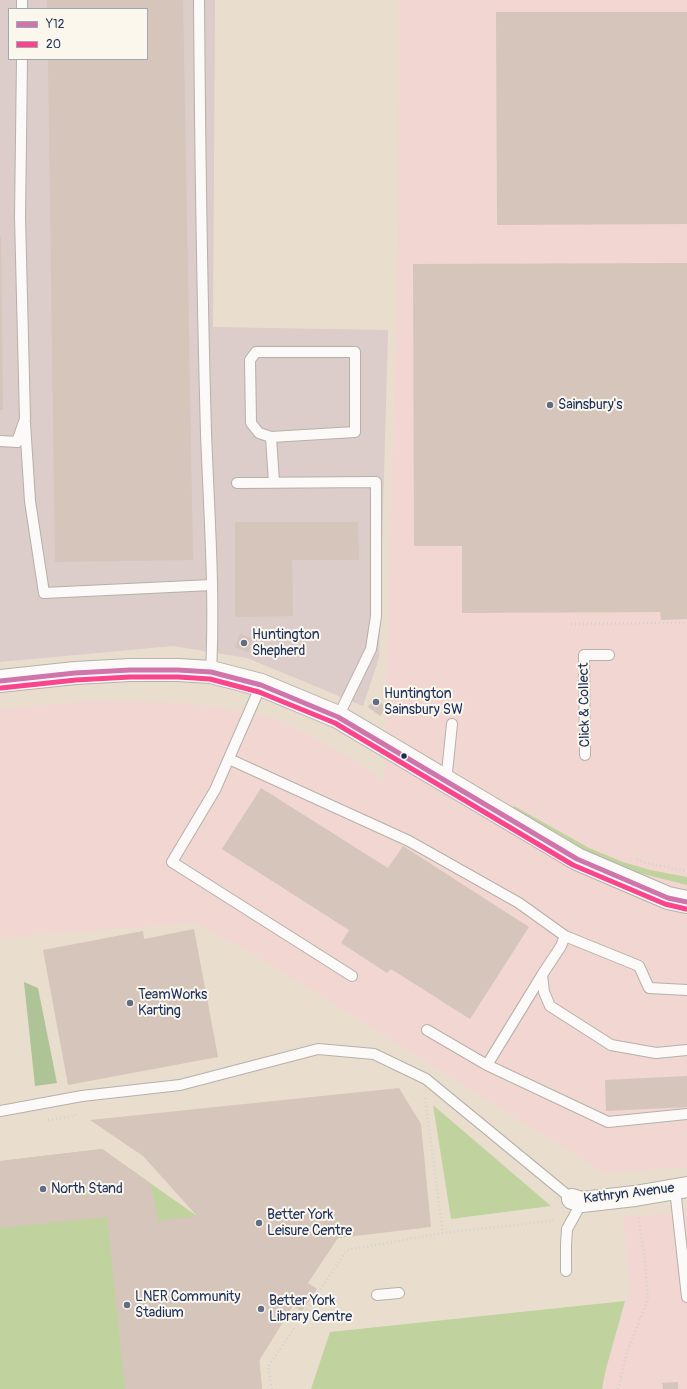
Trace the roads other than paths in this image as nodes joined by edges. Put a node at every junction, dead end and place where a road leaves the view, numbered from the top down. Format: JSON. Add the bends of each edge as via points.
{"nodes":[{"id":1,"x":199,"y":0,"type":"edge"},
{"id":2,"x":22,"y":60,"type":"edge"},
{"id":3,"x":25,"y":419,"type":"junction"},
{"id":4,"x":271,"y":437,"type":"junction"},
{"id":5,"x":0,"y":442,"type":"edge"},
{"id":6,"x":274,"y":482,"type":"junction"},
{"id":7,"x":237,"y":483,"type":"dead end"},
{"id":8,"x":212,"y":585,"type":"junction"},
{"id":9,"x":609,"y":655,"type":"dead end"},
{"id":10,"x":211,"y":672,"type":"junction"},
{"id":11,"x":0,"y":681,"type":"edge"},
{"id":12,"x":261,"y":685,"type":"junction"},
{"id":13,"x":338,"y":717,"type":"junction"},
{"id":14,"x":452,"y":724,"type":"dead end"},
{"id":15,"x":585,"y":755,"type":"dead end"},
{"id":16,"x":229,"y":759,"type":"junction"},
{"id":17,"x":446,"y":782,"type":"junction"},
{"id":18,"x":687,"y":902,"type":"edge"},
{"id":19,"x":566,"y":936,"type":"junction"},
{"id":20,"x":542,"y":975,"type":"junction"},
{"id":21,"x":352,"y":976,"type":"dead end"},
{"id":22,"x":687,"y":990,"type":"edge"},
{"id":23,"x":427,"y":1030,"type":"dead end"},
{"id":24,"x":687,"y":1050,"type":"edge"},
{"id":25,"x":487,"y":1065,"type":"junction"},
{"id":26,"x":0,"y":1111,"type":"edge"},
{"id":27,"x":687,"y":1114,"type":"edge"},
{"id":28,"x":681,"y":1188,"type":"edge"},
{"id":29,"x":577,"y":1201,"type":"junction"},
{"id":30,"x":566,"y":1271,"type":"dead end"},
{"id":31,"x":399,"y":1293,"type":"dead end"},
{"id":32,"x":377,"y":1295,"type":"dead end"},
{"id":33,"x":687,"y":1297,"type":"edge"}],
"edges":[{"from":1,"to":8,"type":"lane","via":[[206,434]]},
{"from":2,"to":3,"type":"lane","via":[[20,217]]},
{"from":3,"to":5,"type":"lane","via":[[17,442]]},
{"from":3,"to":8,"type":"lane","via":[[30,501],[44,593]]},
{"from":4,"to":4,"type":"lane","via":[[259,433],[251,423],[250,360],[256,352],[355,352],[355,432]]},
{"from":4,"to":6,"type":"lane"},
{"from":6,"to":7,"type":"lane"},
{"from":6,"to":13,"type":"lane","via":[[376,482],[376,616],[371,649]]},
{"from":8,"to":10,"type":"lane"},
{"from":9,"to":15,"type":"lane","name":"Click & Collect","via":[[584,655]]},
{"from":10,"to":11,"type":"street","via":[[178,670],[75,673]]},
{"from":10,"to":12,"type":"street"},
{"from":12,"to":13,"type":"street"},
{"from":12,"to":16,"type":"lane"},
{"from":13,"to":17,"type":"street"},
{"from":14,"to":17,"type":"lane"},
{"from":16,"to":19,"type":"lane","via":[[409,841],[519,903]]},
{"from":16,"to":21,"type":"lane","via":[[215,790],[172,862]]},
{"from":17,"to":18,"type":"street","via":[[577,859],[668,898]]},
{"from":19,"to":20,"type":"lane"},
{"from":19,"to":22,"type":"lane","via":[[640,966],[649,988]]},
{"from":20,"to":24,"type":"lane","via":[[544,992],[550,1006],[611,1045],[656,1052]]},
{"from":20,"to":25,"type":"lane"},
{"from":23,"to":25,"type":"lane"},
{"from":25,"to":27,"type":"lane","via":[[608,1122]]},
{"from":26,"to":29,"type":"lane","via":[[82,1096],[180,1085],[318,1049],[374,1054],[426,1079]]},
{"from":28,"to":29,"type":"street","name":"Kathryn Avenue","via":[[635,1196]]},
{"from":28,"to":33,"type":"lane"},
{"from":29,"to":30,"type":"lane","via":[[567,1229]]},
{"from":31,"to":32,"type":"lane"}]}
